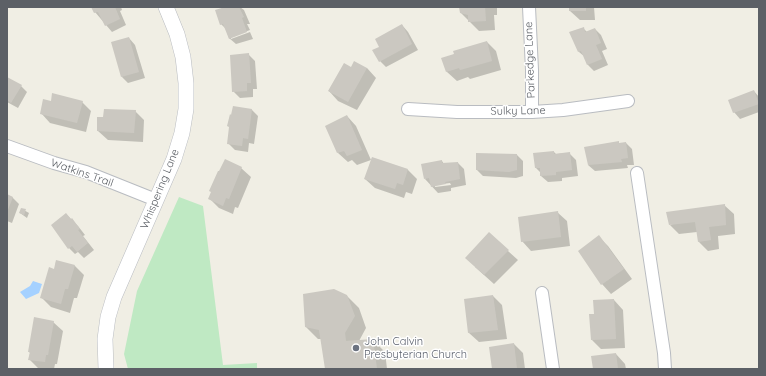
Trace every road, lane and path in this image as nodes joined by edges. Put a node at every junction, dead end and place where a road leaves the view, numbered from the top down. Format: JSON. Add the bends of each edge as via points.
{"nodes":[{"id":1,"x":166,"y":7,"type":"edge"},
{"id":2,"x":529,"y":7,"type":"edge"},
{"id":3,"x":628,"y":101,"type":"dead end"},
{"id":4,"x":408,"y":109,"type":"dead end"},
{"id":5,"x":532,"y":112,"type":"junction"},
{"id":6,"x":7,"y":146,"type":"edge"},
{"id":7,"x":637,"y":174,"type":"dead end"},
{"id":8,"x":156,"y":200,"type":"junction"},
{"id":9,"x":542,"y":293,"type":"dead end"},
{"id":10,"x":106,"y":369,"type":"edge"},
{"id":11,"x":553,"y":369,"type":"edge"},
{"id":12,"x":665,"y":369,"type":"edge"}],
"edges":[{"from":1,"to":8,"type":"street","name":"Whispering Lane","via":[[183,57],[186,109],[176,152]]},
{"from":2,"to":5,"type":"street","name":"Parkedge Lane"},
{"from":3,"to":5,"type":"street","name":"Sulky Lane"},
{"from":4,"to":5,"type":"street","name":"Sulky Lane"},
{"from":6,"to":8,"type":"street","name":"Watkins Trail","via":[[54,164],[86,172]]},
{"from":7,"to":12,"type":"street"},
{"from":8,"to":10,"type":"street","name":"Whispering Lane","via":[[114,297],[108,317],[105,339]]},
{"from":9,"to":11,"type":"street"}]}
